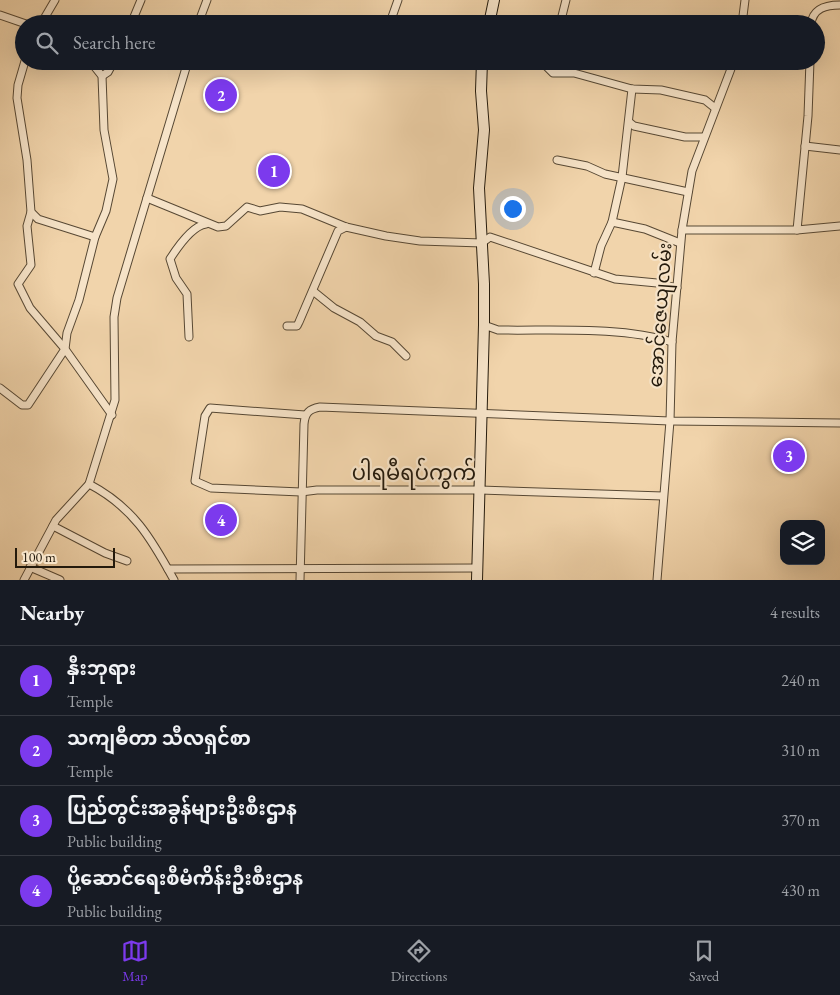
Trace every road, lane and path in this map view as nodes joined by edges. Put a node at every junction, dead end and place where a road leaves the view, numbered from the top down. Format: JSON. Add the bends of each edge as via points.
{"nodes":[{"id":1,"x":55,"y":0,"type":"edge"},
{"id":2,"x":142,"y":0,"type":"edge"},
{"id":3,"x":207,"y":0,"type":"edge"},
{"id":4,"x":398,"y":0,"type":"edge"},
{"id":5,"x":494,"y":0,"type":"edge"},
{"id":6,"x":566,"y":0,"type":"edge"},
{"id":7,"x":745,"y":0,"type":"edge"},
{"id":8,"x":840,"y":5,"type":"edge"},
{"id":9,"x":0,"y":15,"type":"edge"},
{"id":10,"x":47,"y":15,"type":"edge"},
{"id":11,"x":135,"y":15,"type":"edge"},
{"id":12,"x":201,"y":15,"type":"edge"},
{"id":13,"x":393,"y":15,"type":"edge"},
{"id":14,"x":491,"y":15,"type":"edge"},
{"id":15,"x":562,"y":15,"type":"edge"},
{"id":16,"x":743,"y":15,"type":"edge"},
{"id":17,"x":813,"y":15,"type":"edge"},
{"id":18,"x":15,"y":20,"type":"edge"},
{"id":19,"x":22,"y":70,"type":"edge"},
{"id":20,"x":97,"y":70,"type":"edge"},
{"id":21,"x":109,"y":70,"type":"edge"},
{"id":22,"x":185,"y":70,"type":"edge"},
{"id":23,"x":482,"y":70,"type":"edge"},
{"id":24,"x":551,"y":70,"type":"edge"},
{"id":25,"x":730,"y":70,"type":"edge"},
{"id":26,"x":809,"y":70,"type":"edge"},
{"id":27,"x":102,"y":76,"type":"junction"},
{"id":28,"x":632,"y":89,"type":"junction"},
{"id":29,"x":715,"y":108,"type":"junction"},
{"id":30,"x":629,"y":122,"type":"junction"},
{"id":31,"x":704,"y":137,"type":"junction"},
{"id":32,"x":804,"y":146,"type":"junction"},
{"id":33,"x":840,"y":150,"type":"edge"},
{"id":34,"x":557,"y":160,"type":"dead end"},
{"id":35,"x":622,"y":177,"type":"junction"},
{"id":36,"x":688,"y":192,"type":"junction"},
{"id":37,"x":147,"y":198,"type":"junction"},
{"id":38,"x":31,"y":212,"type":"junction"},
{"id":39,"x":612,"y":222,"type":"junction"},
{"id":40,"x":207,"y":224,"type":"junction"},
{"id":41,"x":840,"y":226,"type":"edge"},
{"id":42,"x":346,"y":227,"type":"junction"},
{"id":43,"x":682,"y":230,"type":"junction"},
{"id":44,"x":797,"y":230,"type":"junction"},
{"id":45,"x":95,"y":237,"type":"junction"},
{"id":46,"x":680,"y":242,"type":"junction"},
{"id":47,"x":482,"y":243,"type":"junction"},
{"id":48,"x":594,"y":273,"type":"junction"},
{"id":49,"x":676,"y":288,"type":"junction"},
{"id":50,"x":312,"y":291,"type":"junction"},
{"id":51,"x":484,"y":325,"type":"junction"},
{"id":52,"x":287,"y":326,"type":"dead end"},
{"id":53,"x":189,"y":337,"type":"dead end"},
{"id":54,"x":672,"y":342,"type":"junction"},
{"id":55,"x":65,"y":349,"type":"junction"},
{"id":56,"x":406,"y":356,"type":"dead end"},
{"id":57,"x":0,"y":388,"type":"edge"},
{"id":58,"x":483,"y":414,"type":"junction"},
{"id":59,"x":112,"y":415,"type":"junction"},
{"id":60,"x":305,"y":415,"type":"junction"},
{"id":61,"x":670,"y":422,"type":"junction"},
{"id":62,"x":840,"y":423,"type":"edge"},
{"id":63,"x":89,"y":484,"type":"junction"},
{"id":64,"x":480,"y":490,"type":"junction"},
{"id":65,"x":301,"y":492,"type":"junction"},
{"id":66,"x":663,"y":496,"type":"junction"},
{"id":67,"x":53,"y":526,"type":"junction"},
{"id":68,"x":127,"y":561,"type":"dead end"},
{"id":69,"x":30,"y":567,"type":"junction"},
{"id":70,"x":300,"y":568,"type":"junction"},
{"id":71,"x":477,"y":568,"type":"junction"},
{"id":72,"x":168,"y":569,"type":"junction"},
{"id":73,"x":24,"y":580,"type":"edge"},
{"id":74,"x":60,"y":580,"type":"edge"},
{"id":75,"x":174,"y":580,"type":"edge"},
{"id":76,"x":300,"y":580,"type":"edge"},
{"id":77,"x":477,"y":580,"type":"edge"},
{"id":78,"x":657,"y":580,"type":"edge"}],
"edges":[{"from":1,"to":10,"type":"street"},
{"from":2,"to":11,"type":"street"},
{"from":3,"to":12,"type":"street"},
{"from":4,"to":13,"type":"street"},
{"from":5,"to":14,"type":"street"},
{"from":6,"to":15,"type":"street"},
{"from":7,"to":16,"type":"street"},
{"from":8,"to":17,"type":"street","via":[[830,5]]},
{"from":9,"to":18,"type":"street"},
{"from":19,"to":38,"type":"street","via":[[17,98]]},
{"from":20,"to":27,"type":"street"},
{"from":21,"to":27,"type":"street"},
{"from":22,"to":37,"type":"street"},
{"from":23,"to":47,"type":"street","via":[[484,130],[479,188]]},
{"from":24,"to":28,"type":"street"},
{"from":25,"to":29,"type":"street","name":"အောင်ဇေယျလမ်း"},
{"from":26,"to":32,"type":"street"},
{"from":27,"to":45,"type":"street","via":[[104,130],[113,179],[106,211]]},
{"from":28,"to":29,"type":"street","via":[[661,90],[706,100]]},
{"from":28,"to":30,"type":"street"},
{"from":29,"to":31,"type":"street","name":"အောင်ဇေယျလမ်း"},
{"from":30,"to":31,"type":"street","via":[[634,126],[685,137]]},
{"from":30,"to":35,"type":"street"},
{"from":31,"to":36,"type":"street","name":"အောင်ဇေယျလမ်း"},
{"from":32,"to":33,"type":"street"},
{"from":32,"to":44,"type":"street"},
{"from":34,"to":35,"type":"street"},
{"from":35,"to":36,"type":"street"},
{"from":35,"to":39,"type":"street"},
{"from":36,"to":43,"type":"street","name":"အောင်ဇေယျလမ်း"},
{"from":37,"to":40,"type":"street"},
{"from":37,"to":59,"type":"street","via":[[115,308]]},
{"from":38,"to":45,"type":"street","via":[[38,219]]},
{"from":38,"to":55,"type":"street","via":[[27,226],[31,265],[18,284],[30,308]]},
{"from":39,"to":46,"type":"street","via":[[645,229]]},
{"from":39,"to":48,"type":"street"},
{"from":40,"to":42,"type":"street","via":[[222,228],[247,207],[260,211],[280,207],[311,212]]},
{"from":40,"to":53,"type":"street","via":[[195,230],[170,259],[176,278],[187,294]]},
{"from":41,"to":44,"type":"street"},
{"from":42,"to":47,"type":"street","via":[[420,241]]},
{"from":42,"to":50,"type":"street","via":[[338,231]]},
{"from":43,"to":44,"type":"street"},
{"from":43,"to":46,"type":"street","name":"အောင်ဇေယျလမ်း"},
{"from":45,"to":55,"type":"street"},
{"from":46,"to":49,"type":"street","name":"အောင်ဇေယျလမ်း"},
{"from":47,"to":48,"type":"street","via":[[490,237]]},
{"from":47,"to":51,"type":"street"},
{"from":48,"to":49,"type":"street"},
{"from":49,"to":54,"type":"street","name":"အောင်ဇေယျလမ်း"},
{"from":50,"to":52,"type":"street","via":[[297,326]]},
{"from":50,"to":56,"type":"street","via":[[376,336],[392,342]]},
{"from":51,"to":54,"type":"street","via":[[498,330],[626,333]]},
{"from":51,"to":58,"type":"street"},
{"from":54,"to":61,"type":"street","name":"အောင်ဇေယျလမ်း"},
{"from":55,"to":57,"type":"street","via":[[28,405],[22,405]]},
{"from":55,"to":59,"type":"street"},
{"from":58,"to":60,"type":"street","via":[[320,407]]},
{"from":58,"to":61,"type":"street"},
{"from":58,"to":64,"type":"street"},
{"from":59,"to":63,"type":"street"},
{"from":60,"to":65,"type":"street"},
{"from":60,"to":65,"type":"street","via":[[210,408],[205,416],[195,472],[195,481],[204,487]]},
{"from":61,"to":62,"type":"street"},
{"from":61,"to":66,"type":"street","name":"အောင်ဇေယျလမ်း"},
{"from":63,"to":67,"type":"street"},
{"from":63,"to":72,"type":"street","via":[[112,496],[132,514]]},
{"from":64,"to":65,"type":"street"},
{"from":64,"to":66,"type":"street"},
{"from":64,"to":71,"type":"street"},
{"from":65,"to":70,"type":"street"},
{"from":66,"to":78,"type":"street","name":"အောင်ဇေယျလမ်း"},
{"from":67,"to":68,"type":"street"},
{"from":67,"to":69,"type":"street"},
{"from":69,"to":73,"type":"street"},
{"from":69,"to":74,"type":"street"},
{"from":70,"to":71,"type":"street"},
{"from":70,"to":72,"type":"street"},
{"from":70,"to":76,"type":"street"},
{"from":71,"to":77,"type":"street"},
{"from":72,"to":75,"type":"street"}]}
